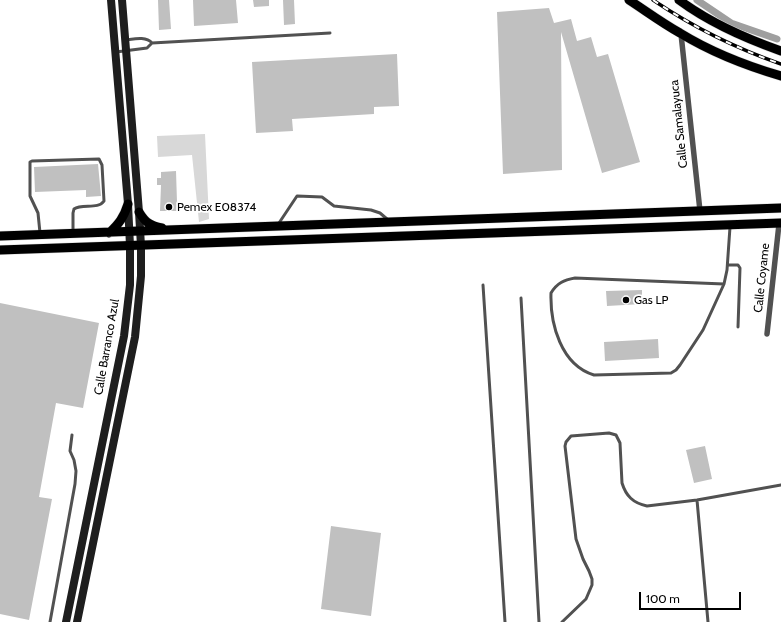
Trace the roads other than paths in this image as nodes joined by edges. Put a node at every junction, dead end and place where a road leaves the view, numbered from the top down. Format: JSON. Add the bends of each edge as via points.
{"nodes":[{"id":1,"x":111,"y":0,"type":"edge"},
{"id":2,"x":122,"y":0,"type":"edge"},
{"id":3,"x":629,"y":0,"type":"edge"},
{"id":4,"x":679,"y":0,"type":"edge"},
{"id":5,"x":330,"y":33,"type":"dead end"},
{"id":6,"x":681,"y":34,"type":"junction"},
{"id":7,"x":125,"y":40,"type":"junction"},
{"id":8,"x":152,"y":43,"type":"junction"},
{"id":9,"x":781,"y":50,"type":"edge"},
{"id":10,"x":126,"y":51,"type":"junction"},
{"id":11,"x":116,"y":52,"type":"junction"},
{"id":12,"x":781,"y":76,"type":"edge"},
{"id":13,"x":123,"y":144,"type":"junction"},
{"id":14,"x":136,"y":168,"type":"junction"},
{"id":15,"x":128,"y":204,"type":"junction"},
{"id":16,"x":781,"y":208,"type":"edge"},
{"id":17,"x":700,"y":211,"type":"junction"},
{"id":18,"x":139,"y":212,"type":"junction"},
{"id":19,"x":624,"y":214,"type":"junction"},
{"id":20,"x":389,"y":222,"type":"junction"},
{"id":21,"x":780,"y":224,"type":"edge"},
{"id":22,"x":730,"y":225,"type":"junction"},
{"id":23,"x":277,"y":226,"type":"junction"},
{"id":24,"x":625,"y":228,"type":"junction"},
{"id":25,"x":173,"y":230,"type":"junction"},
{"id":26,"x":140,"y":231,"type":"junction"},
{"id":27,"x":109,"y":232,"type":"junction"},
{"id":28,"x":130,"y":232,"type":"junction"},
{"id":29,"x":74,"y":234,"type":"junction"},
{"id":30,"x":40,"y":235,"type":"junction"},
{"id":31,"x":0,"y":236,"type":"edge"},
{"id":32,"x":130,"y":246,"type":"junction"},
{"id":33,"x":141,"y":246,"type":"junction"},
{"id":34,"x":0,"y":250,"type":"edge"},
{"id":35,"x":728,"y":265,"type":"junction"},
{"id":36,"x":724,"y":284,"type":"junction"},
{"id":37,"x":483,"y":285,"type":"dead end"},
{"id":38,"x":521,"y":298,"type":"dead end"},
{"id":39,"x":738,"y":327,"type":"dead end"},
{"id":40,"x":767,"y":334,"type":"dead end"},
{"id":41,"x":72,"y":435,"type":"dead end"},
{"id":42,"x":781,"y":485,"type":"edge"},
{"id":43,"x":697,"y":500,"type":"junction"},
{"id":44,"x":50,"y":622,"type":"edge"},
{"id":45,"x":66,"y":622,"type":"edge"},
{"id":46,"x":77,"y":622,"type":"edge"},
{"id":47,"x":505,"y":622,"type":"edge"},
{"id":48,"x":539,"y":622,"type":"edge"},
{"id":49,"x":562,"y":622,"type":"edge"},
{"id":50,"x":708,"y":622,"type":"edge"}],
"edges":[{"from":1,"to":11,"type":"main road","name":"Calle Barranco Azul"},
{"from":2,"to":7,"type":"main road","name":"Calle Barranco Azul"},
{"from":3,"to":6,"type":"main road"},
{"from":4,"to":9,"type":"main road","via":[[734,33]]},
{"from":5,"to":8,"type":"lane"},
{"from":6,"to":12,"type":"main road","via":[[739,61]]},
{"from":6,"to":17,"type":"street","name":"Calle Samalayuca"},
{"from":7,"to":8,"type":"lane","via":[[145,39]]},
{"from":7,"to":10,"type":"main road","name":"Calle Barranco Azul"},
{"from":8,"to":10,"type":"lane","via":[[147,48]]},
{"from":10,"to":11,"type":"lane"},
{"from":10,"to":14,"type":"main road","name":"Calle Barranco Azul"},
{"from":11,"to":13,"type":"main road","name":"Calle Barranco Azul"},
{"from":13,"to":14,"type":"main road","via":[[129,167]]},
{"from":13,"to":15,"type":"main road","name":"Calle Barranco Azul"},
{"from":14,"to":18,"type":"main road","name":"Calle Barranco Azul"},
{"from":15,"to":27,"type":"main road","via":[[122,219]]},
{"from":15,"to":28,"type":"main road","name":"Calle Barranco Azul"},
{"from":16,"to":17,"type":"main road"},
{"from":17,"to":19,"type":"main road"},
{"from":18,"to":25,"type":"main road","via":[[143,220],[150,225]]},
{"from":18,"to":26,"type":"main road","name":"Calle Barranco Azul"},
{"from":19,"to":20,"type":"main road"},
{"from":19,"to":24,"type":"main road"},
{"from":20,"to":23,"type":"main road"},
{"from":20,"to":23,"type":"lane","via":[[376,211],[334,206],[322,197],[297,196]]},
{"from":21,"to":22,"type":"main road"},
{"from":21,"to":40,"type":"street","name":"Calle Coyame"},
{"from":22,"to":24,"type":"main road"},
{"from":22,"to":35,"type":"lane"},
{"from":23,"to":25,"type":"main road"},
{"from":24,"to":33,"type":"main road"},
{"from":25,"to":26,"type":"main road"},
{"from":26,"to":28,"type":"main road"},
{"from":26,"to":33,"type":"main road","name":"Calle Barranco Azul"},
{"from":27,"to":28,"type":"main road"},
{"from":27,"to":29,"type":"main road"},
{"from":28,"to":32,"type":"main road","name":"Calle Barranco Azul"},
{"from":29,"to":30,"type":"main road"},
{"from":29,"to":30,"type":"lane","via":[[74,209],[78,206],[100,205],[104,201],[102,165],[99,159],[30,162],[30,196],[38,213]]},
{"from":30,"to":31,"type":"main road"},
{"from":32,"to":33,"type":"main road"},
{"from":32,"to":34,"type":"main road"},
{"from":32,"to":45,"type":"main road","name":"Calle Barranco Azul","via":[[130,285],[124,336]]},
{"from":33,"to":46,"type":"main road","name":"Calle Barranco Azul","via":[[141,276],[134,344]]},
{"from":35,"to":36,"type":"lane"},
{"from":35,"to":39,"type":"lane","via":[[738,265],[740,268]]},
{"from":36,"to":36,"type":"lane","via":[[698,338],[680,365],[671,373],[586,373],[577,367],[564,348],[556,332],[550,303],[551,293],[559,283],[575,278]]},
{"from":37,"to":47,"type":"lane"},
{"from":38,"to":48,"type":"lane"},
{"from":41,"to":44,"type":"lane","via":[[70,451],[76,471],[75,484]]},
{"from":42,"to":43,"type":"lane"},
{"from":43,"to":49,"type":"lane","via":[[647,506],[636,503],[624,490],[620,443],[616,435],[575,435],[568,438],[566,446],[576,539],[590,571],[592,585],[586,599]]},
{"from":43,"to":50,"type":"lane"}]}
